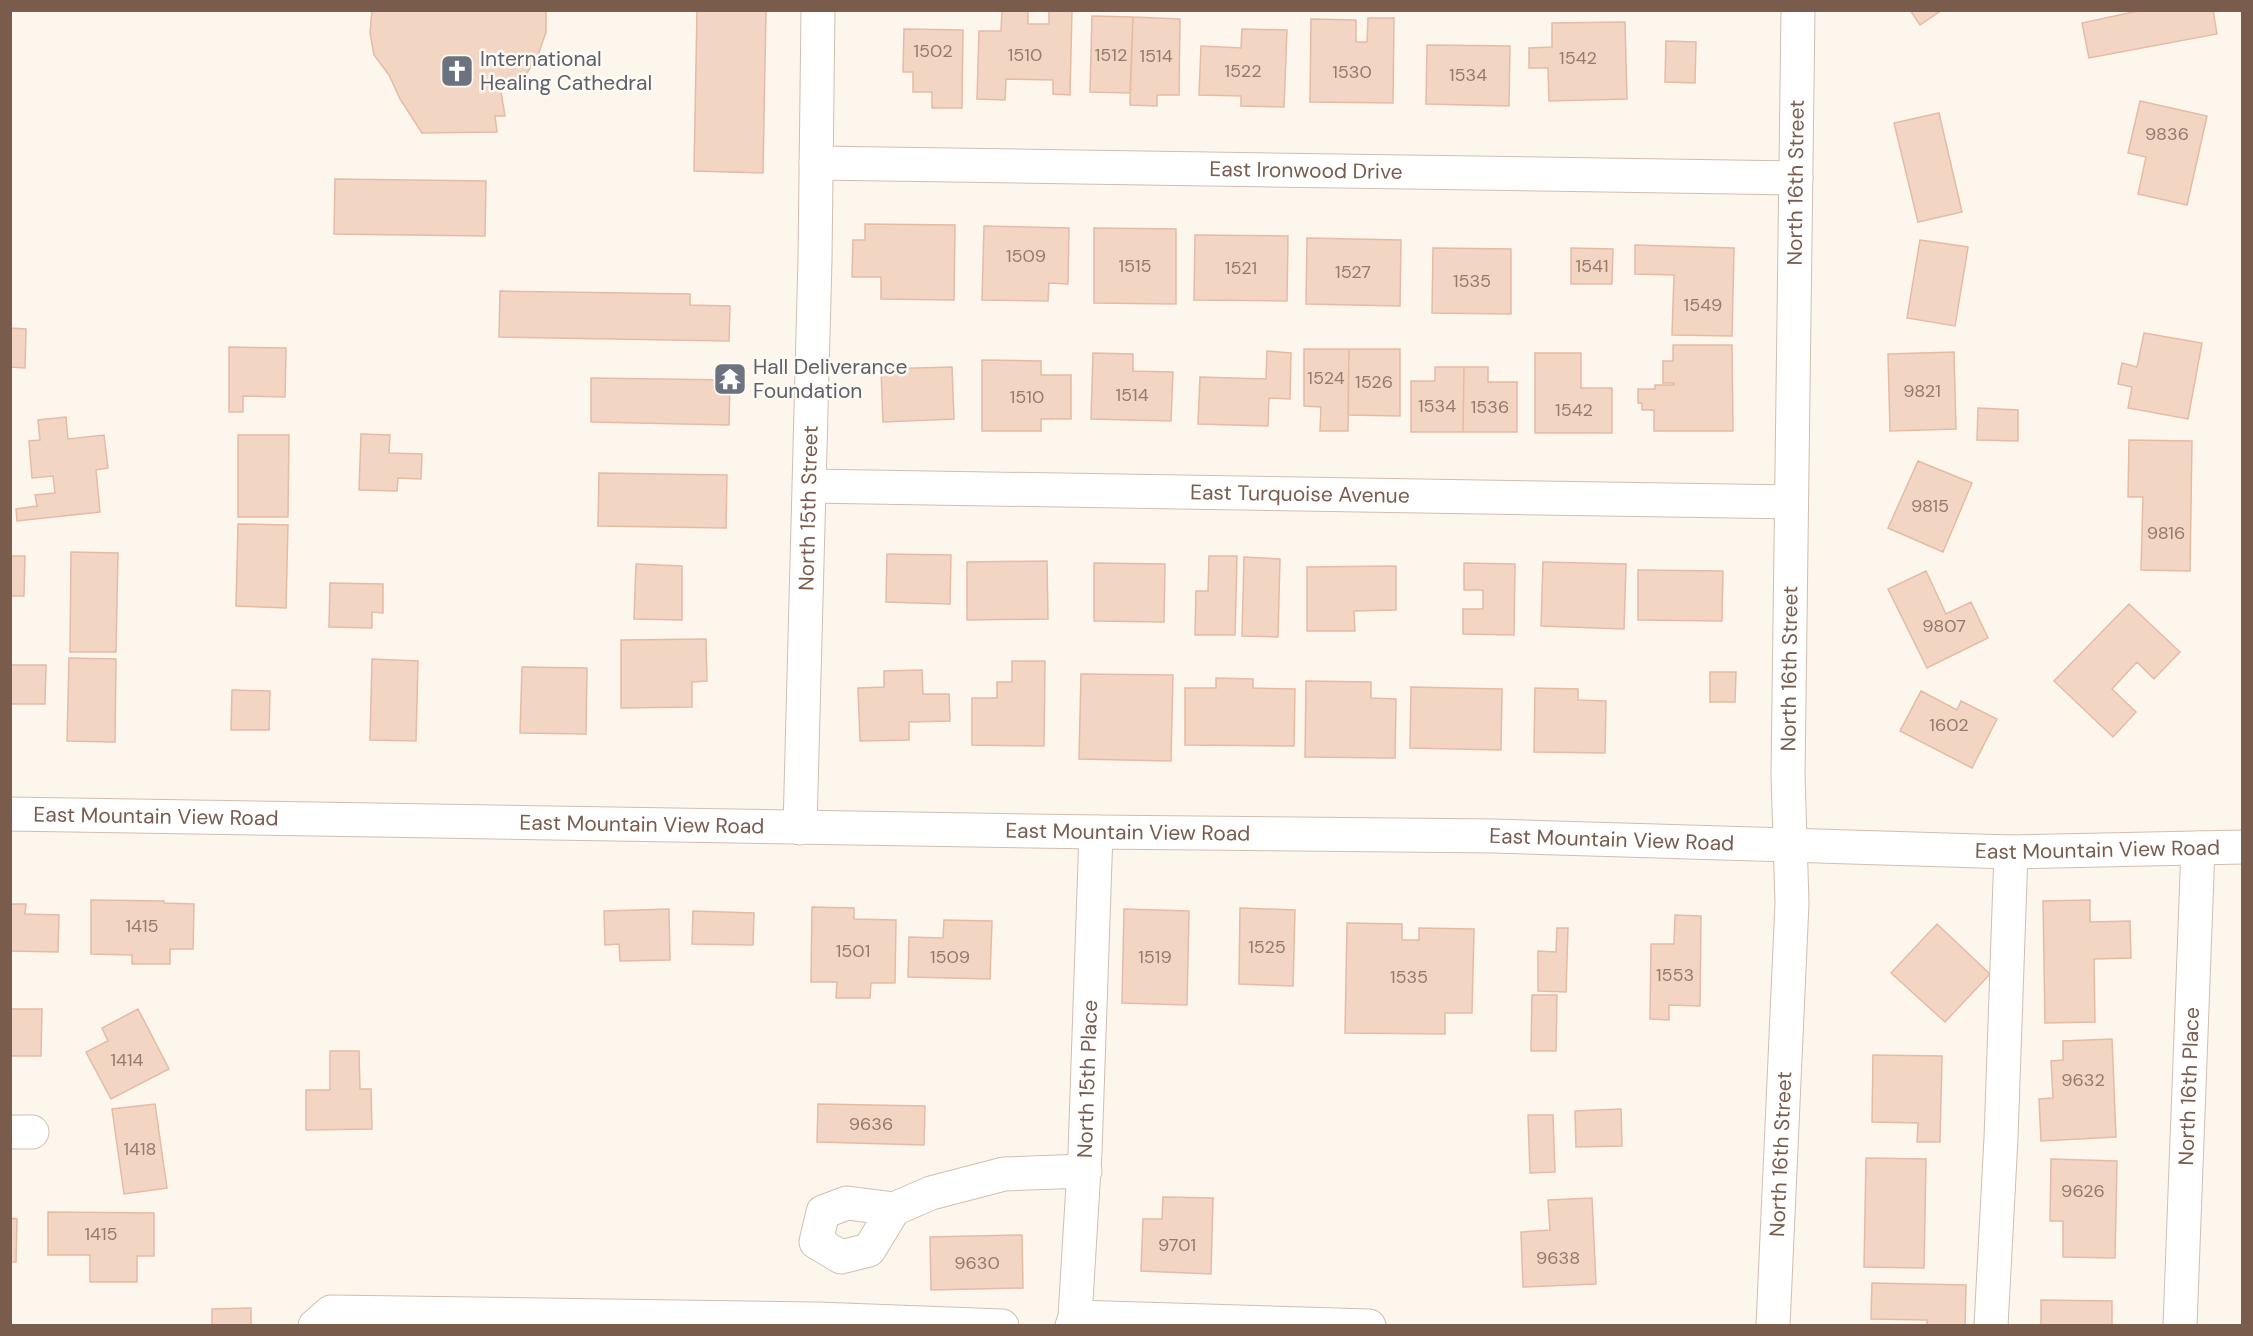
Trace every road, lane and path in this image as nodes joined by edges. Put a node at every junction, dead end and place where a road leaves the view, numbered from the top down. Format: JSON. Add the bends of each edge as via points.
{"nodes":[{"id":1,"x":818,"y":10,"type":"edge"},
{"id":2,"x":1798,"y":10,"type":"edge"},
{"id":3,"x":816,"y":163,"type":"junction"},
{"id":4,"x":1796,"y":178,"type":"junction"},
{"id":5,"x":810,"y":486,"type":"junction"},
{"id":6,"x":1790,"y":502,"type":"junction"},
{"id":7,"x":10,"y":814,"type":"edge"},
{"id":8,"x":800,"y":828,"type":"junction"},
{"id":9,"x":1096,"y":832,"type":"junction"},
{"id":10,"x":1791,"y":844,"type":"junction"},
{"id":11,"x":2242,"y":847,"type":"edge"},
{"id":12,"x":2198,"y":848,"type":"junction"},
{"id":13,"x":2011,"y":852,"type":"junction"},
{"id":14,"x":1084,"y":1171,"type":"junction"},
{"id":15,"x":894,"y":1209,"type":"dead end"},
{"id":16,"x":866,"y":1323,"type":"edge"},
{"id":17,"x":1066,"y":1323,"type":"edge"},
{"id":18,"x":315,"y":1326,"type":"edge"},
{"id":19,"x":1002,"y":1326,"type":"edge"},
{"id":20,"x":1369,"y":1326,"type":"edge"},
{"id":21,"x":1773,"y":1326,"type":"edge"},
{"id":22,"x":1991,"y":1326,"type":"edge"},
{"id":23,"x":2180,"y":1326,"type":"edge"}],
"edges":[{"from":1,"to":3,"type":"street","name":"North 15th Street"},
{"from":2,"to":4,"type":"street","name":"North 16th Street"},
{"from":3,"to":4,"type":"street","name":"East Ironwood Drive"},
{"from":3,"to":5,"type":"street","name":"North 15th Street"},
{"from":4,"to":6,"type":"street","name":"North 16th Street"},
{"from":5,"to":6,"type":"street","name":"East Turquoise Avenue"},
{"from":5,"to":8,"type":"street","name":"North 15th Street"},
{"from":6,"to":10,"type":"street","name":"North 16th Street"},
{"from":7,"to":8,"type":"street","name":"East Mountain View Road"},
{"from":8,"to":9,"type":"street","name":"East Mountain View Road"},
{"from":9,"to":10,"type":"street","name":"East Mountain View Road"},
{"from":9,"to":14,"type":"street","name":"North 15th Place"},
{"from":10,"to":13,"type":"street","name":"East Mountain View Road"},
{"from":10,"to":21,"type":"street","name":"North 16th Street","via":[[1792,903]]},
{"from":11,"to":12,"type":"street","name":"East Mountain View Road"},
{"from":12,"to":13,"type":"street","name":"East Mountain View Road"},
{"from":12,"to":23,"type":"street","name":"North 16th Place"},
{"from":13,"to":22,"type":"street"},
{"from":14,"to":15,"type":"street","via":[[1004,1174],[931,1193]]},
{"from":14,"to":17,"type":"street","name":"North 15th Place"},
{"from":16,"to":18,"type":"street","via":[[331,1312]]},
{"from":16,"to":19,"type":"street"},
{"from":17,"to":20,"type":"street"}]}
